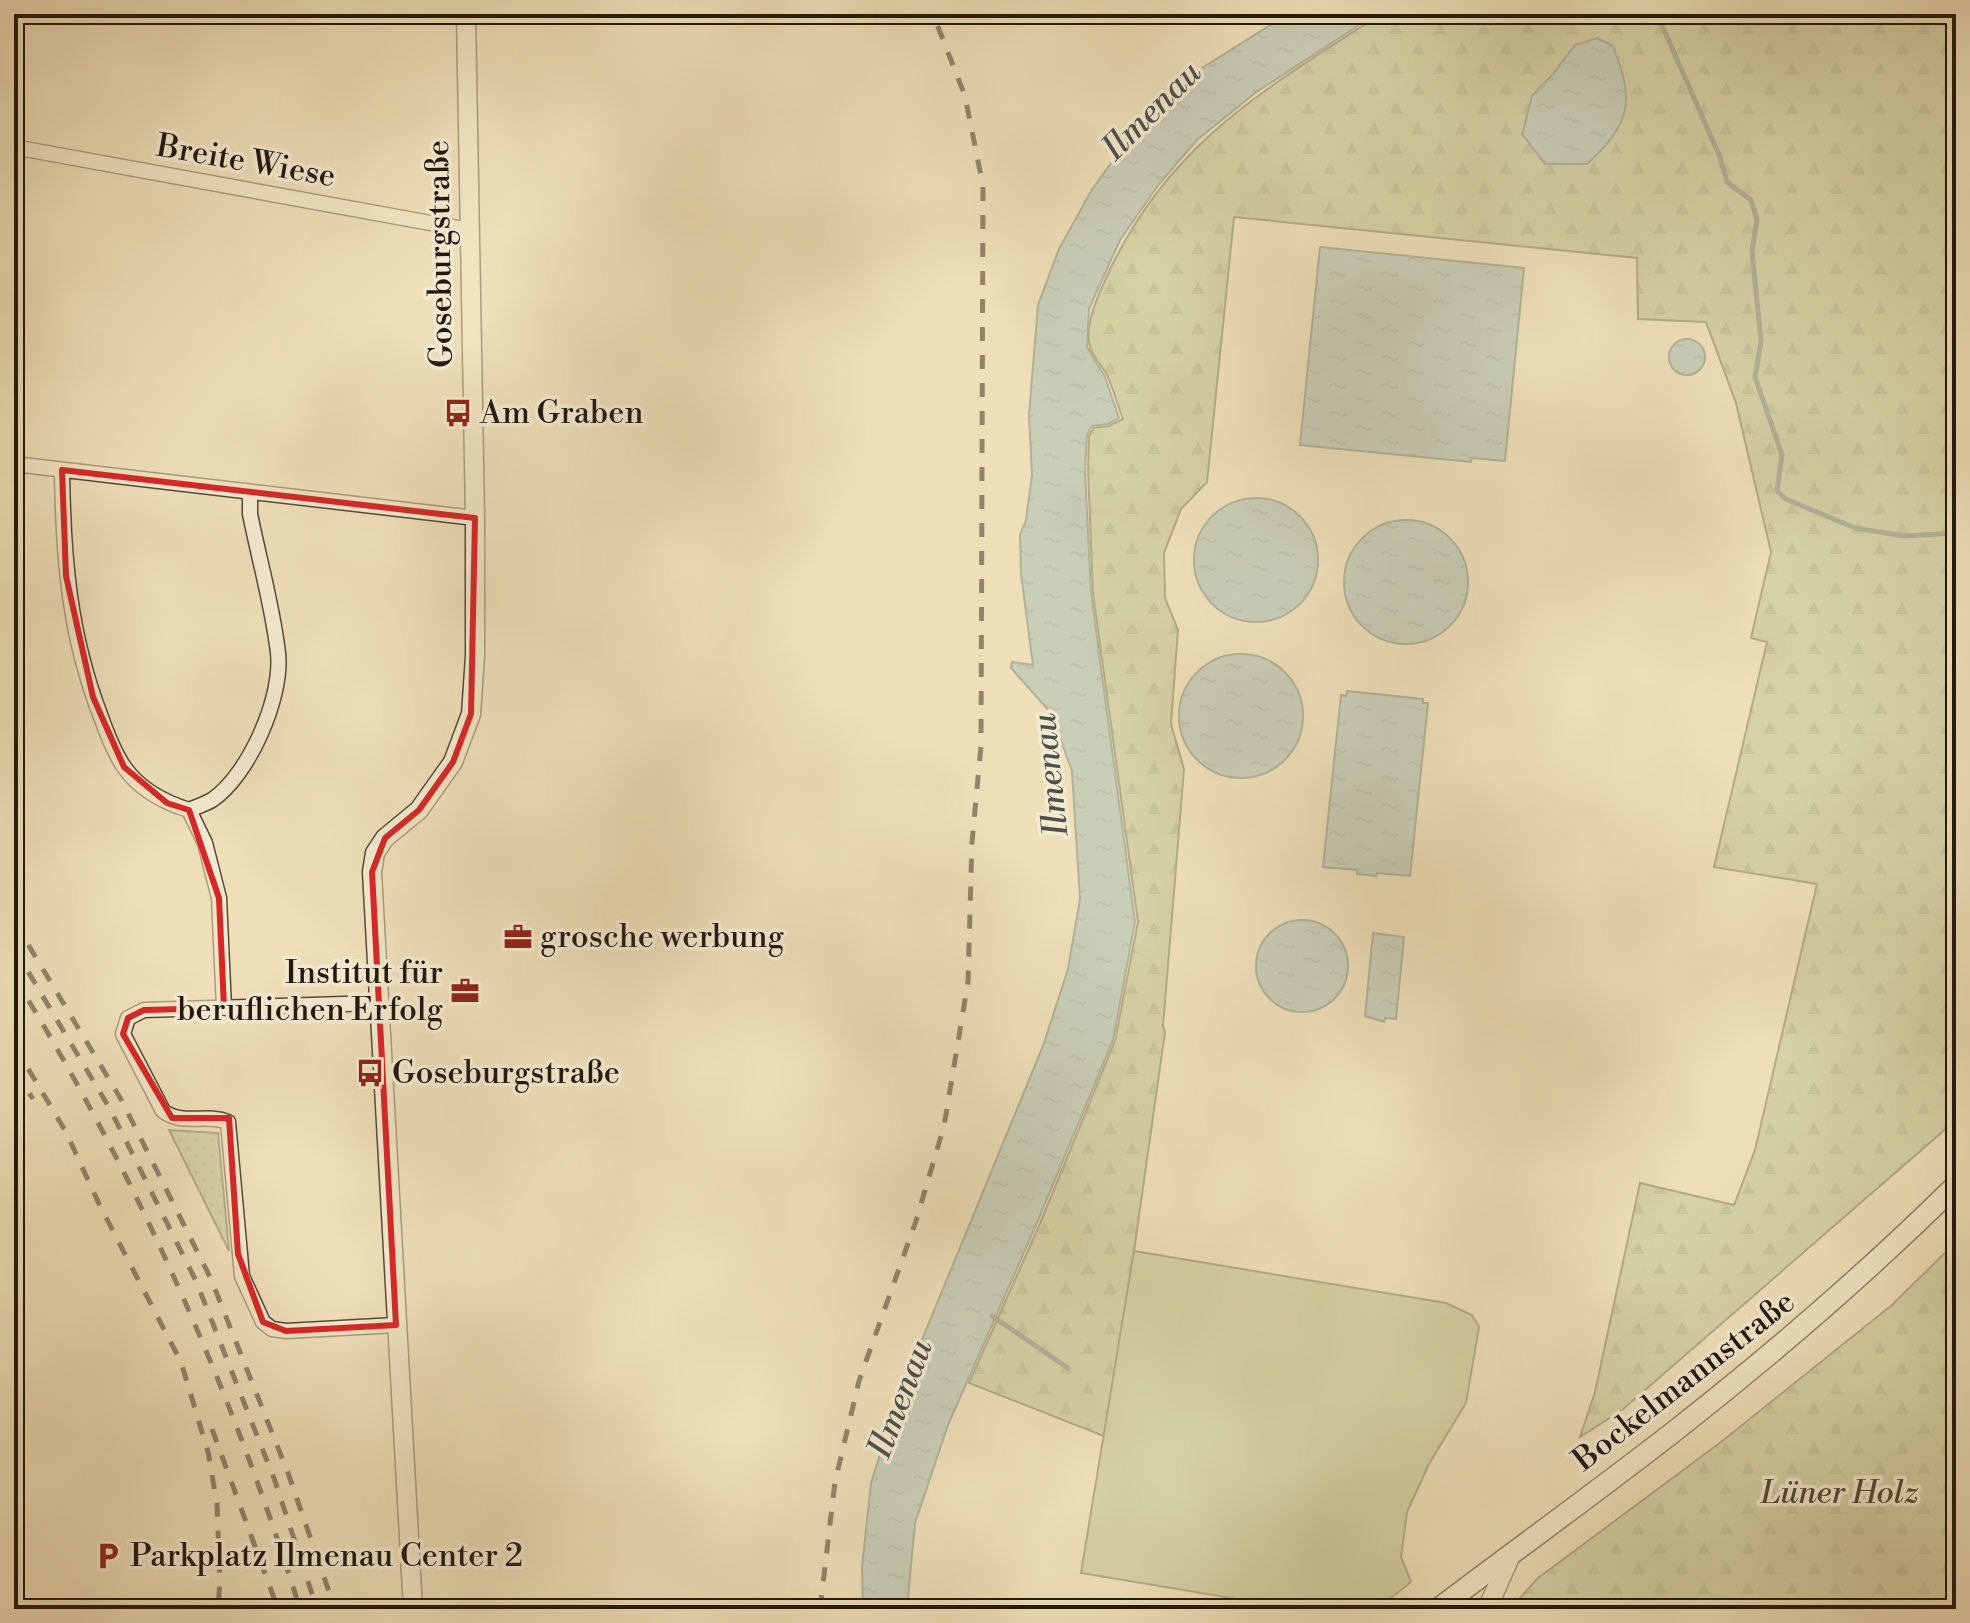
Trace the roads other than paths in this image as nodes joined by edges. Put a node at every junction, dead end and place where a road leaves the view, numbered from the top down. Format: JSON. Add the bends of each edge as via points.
{"nodes":[{"id":1,"x":466,"y":14,"type":"edge"},
{"id":2,"x":14,"y":147,"type":"edge"},
{"id":3,"x":469,"y":230,"type":"junction"},
{"id":4,"x":14,"y":464,"type":"edge"},
{"id":5,"x":62,"y":470,"type":"junction"},
{"id":6,"x":250,"y":492,"type":"junction"},
{"id":7,"x":475,"y":518,"type":"junction"},
{"id":8,"x":189,"y":810,"type":"junction"},
{"id":9,"x":377,"y":1003,"type":"junction"},
{"id":10,"x":224,"y":1008,"type":"junction"},
{"id":11,"x":1956,"y":1185,"type":"edge"},
{"id":12,"x":396,"y":1325,"type":"junction"},
{"id":13,"x":1513,"y":1551,"type":"junction"},
{"id":14,"x":1446,"y":1606,"type":"edge"},
{"id":15,"x":413,"y":1609,"type":"edge"},
{"id":16,"x":1487,"y":1609,"type":"edge"}],
"edges":[{"from":1,"to":3,"type":"street","name":"Goseburgstraße"},
{"from":2,"to":3,"type":"street","name":"Breite Wiese"},
{"from":3,"to":7,"type":"street","name":"Goseburgstraße"},
{"from":4,"to":5,"type":"street"},
{"from":5,"to":6,"type":"street"},
{"from":5,"to":8,"type":"street","via":[[66,576],[93,697],[124,767],[155,796]]},
{"from":6,"to":7,"type":"street"},
{"from":6,"to":8,"type":"street","via":[[279,655],[276,689],[265,723],[231,783],[212,800]]},
{"from":7,"to":9,"type":"street","name":"Goseburgstraße","via":[[471,714],[453,762],[436,788],[375,853]]},
{"from":8,"to":10,"type":"street","via":[[205,843],[219,898]]},
{"from":9,"to":10,"type":"street"},
{"from":9,"to":12,"type":"street","name":"Goseburgstraße"},
{"from":10,"to":12,"type":"street","via":[[144,1010],[128,1018],[123,1034],[163,1111],[172,1118],[228,1122],[238,1254],[263,1322],[286,1331]]},
{"from":11,"to":13,"type":"main road","name":"Bockelmannstraße","via":[[1791,1336],[1675,1431]]},
{"from":12,"to":15,"type":"street","name":"Goseburgstraße"},
{"from":13,"to":14,"type":"main road","name":"Bockelmannstraße"},
{"from":13,"to":16,"type":"street"}]}
